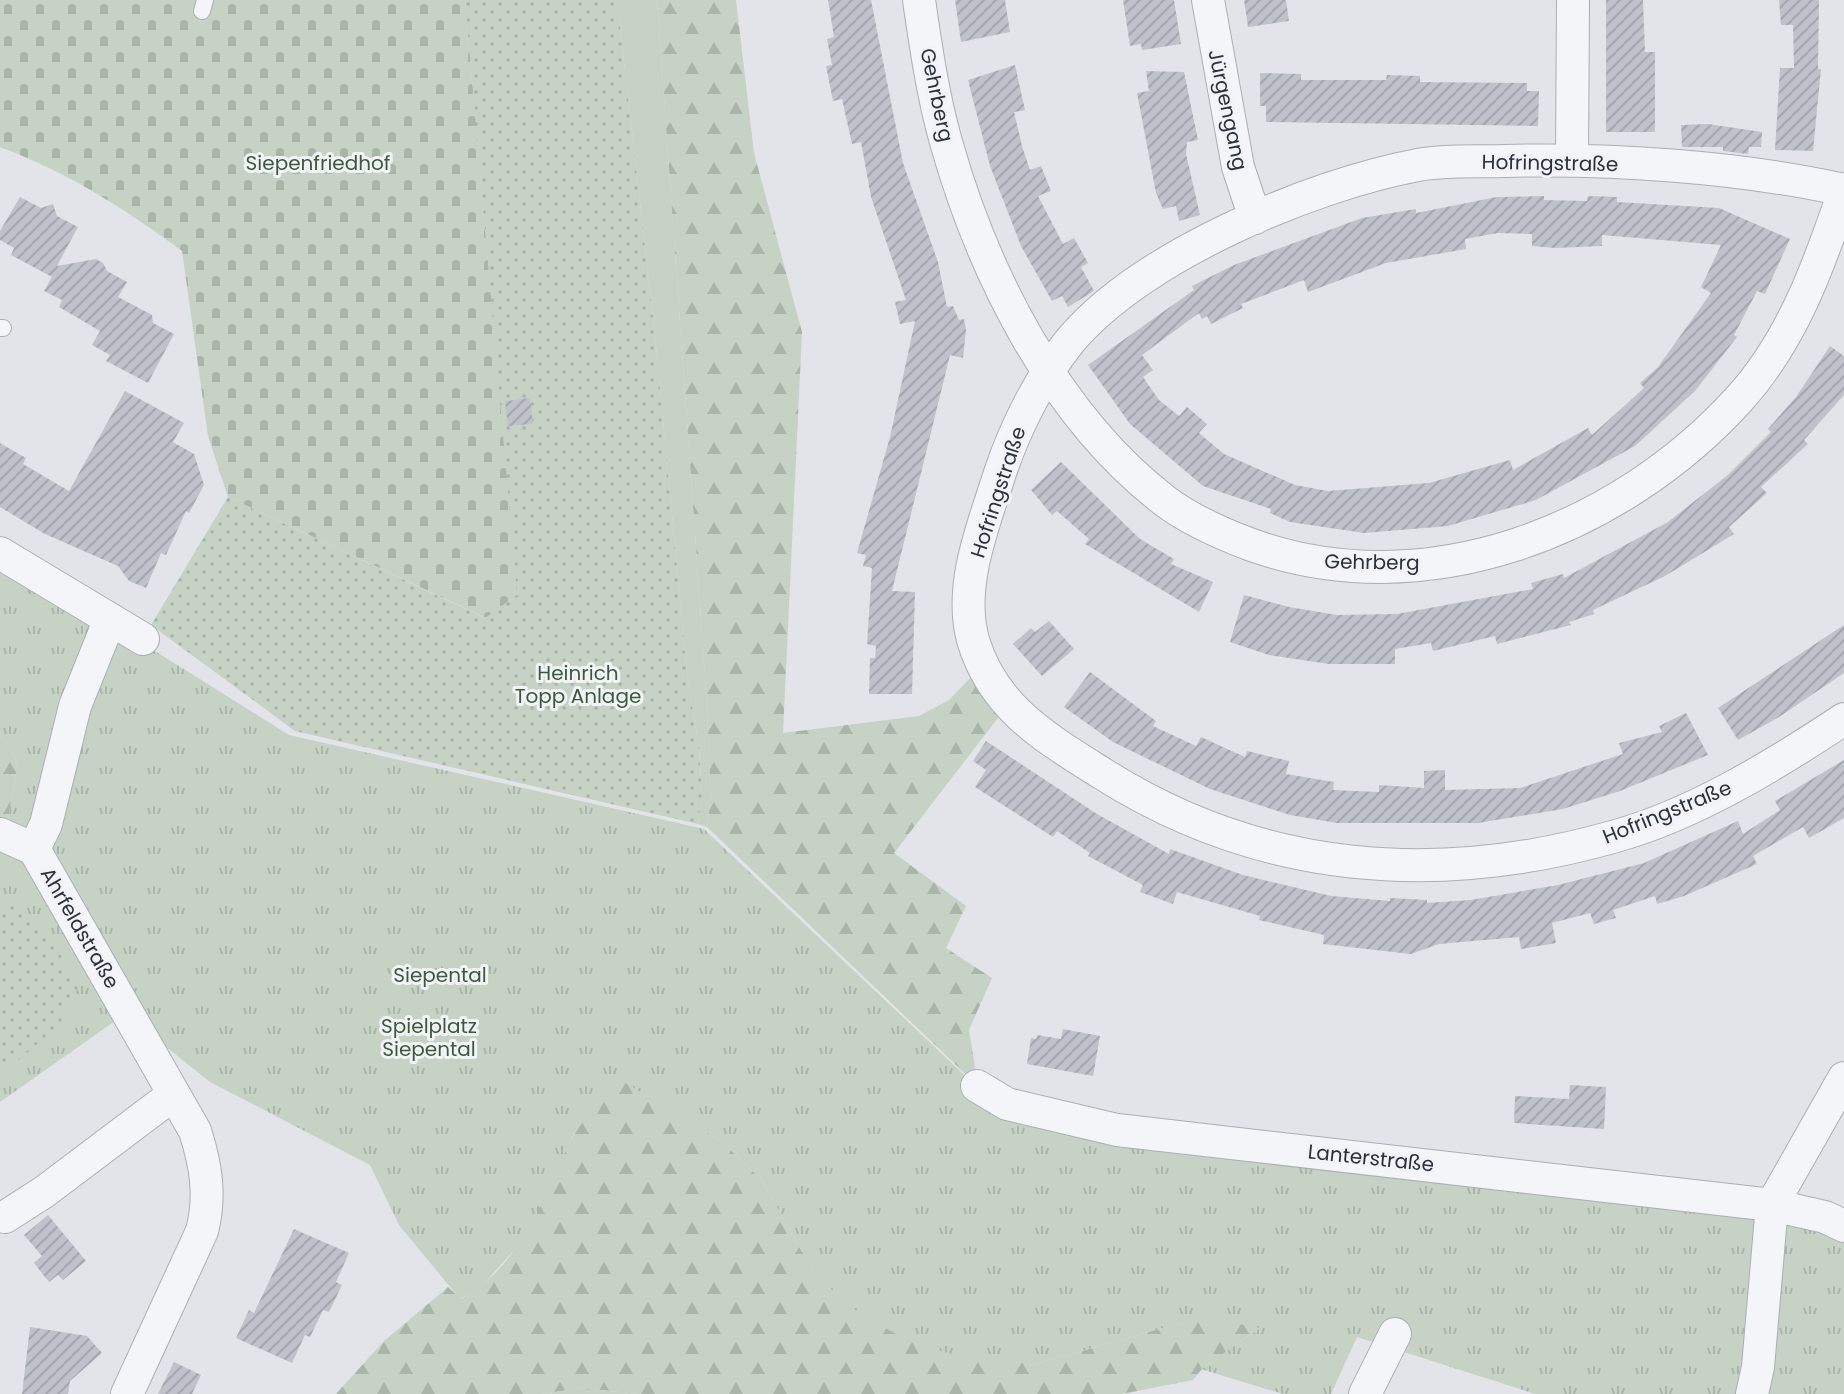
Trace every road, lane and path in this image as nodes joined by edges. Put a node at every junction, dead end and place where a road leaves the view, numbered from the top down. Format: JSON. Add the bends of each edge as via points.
{"nodes":[{"id":1,"x":919,"y":0,"type":"edge"},
{"id":2,"x":1208,"y":0,"type":"edge"},
{"id":3,"x":1573,"y":0,"type":"edge"},
{"id":4,"x":1572,"y":159,"type":"junction"},
{"id":5,"x":1844,"y":191,"type":"edge"},
{"id":6,"x":1255,"y":218,"type":"junction"},
{"id":7,"x":1048,"y":375,"type":"junction"},
{"id":8,"x":0,"y":553,"type":"edge"},
{"id":9,"x":110,"y":619,"type":"junction"},
{"id":10,"x":143,"y":639,"type":"dead end"},
{"id":11,"x":1844,"y":719,"type":"edge"},
{"id":12,"x":0,"y":834,"type":"edge"},
{"id":13,"x":34,"y":849,"type":"junction"},
{"id":14,"x":1844,"y":1078,"type":"edge"},
{"id":15,"x":977,"y":1086,"type":"dead end"},
{"id":16,"x":174,"y":1094,"type":"junction"},
{"id":17,"x":1772,"y":1205,"type":"junction"},
{"id":18,"x":5,"y":1217,"type":"dead end"},
{"id":19,"x":1844,"y":1226,"type":"edge"},
{"id":20,"x":1395,"y":1334,"type":"dead end"},
{"id":21,"x":127,"y":1394,"type":"edge"},
{"id":22,"x":1365,"y":1394,"type":"edge"},
{"id":23,"x":1752,"y":1394,"type":"edge"}],
"edges":[{"from":1,"to":7,"type":"street","name":"Gehrberg","via":[[946,142],[966,202]]},
{"from":2,"to":6,"type":"street","name":"Jürgengang","via":[[1238,167]]},
{"from":3,"to":4,"type":"street"},
{"from":4,"to":5,"type":"street","name":"Hofringstraße","via":[[1794,179]]},
{"from":4,"to":6,"type":"street","name":"Hofringstraße","via":[[1423,164],[1320,191]]},
{"from":5,"to":7,"type":"street","name":"Gehrberg","via":[[1807,295],[1741,396],[1703,434],[1606,507],[1539,537],[1466,559],[1336,565],[1282,556],[1219,532],[1167,503],[1123,465]]},
{"from":6,"to":7,"type":"street","name":"Hofringstraße","via":[[1144,279],[1071,340]]},
{"from":7,"to":11,"type":"street","name":"Hofringstraße","via":[[1008,450],[974,564],[969,597],[979,658],[1009,708],[1036,732],[1127,789],[1196,823],[1282,852],[1357,864],[1437,867],[1525,857],[1621,835],[1721,792]]},
{"from":8,"to":9,"type":"street"},
{"from":9,"to":10,"type":"street"},
{"from":9,"to":13,"type":"street","name":"Ahrfeldstraße","via":[[75,706],[46,824]]},
{"from":12,"to":13,"type":"street"},
{"from":13,"to":16,"type":"street","name":"Ahrfeldstraße"},
{"from":14,"to":17,"type":"street"},
{"from":15,"to":17,"type":"street","name":"Lanterstraße","via":[[1007,1104],[1117,1130]]},
{"from":16,"to":18,"type":"street"},
{"from":16,"to":21,"type":"street","name":"Ahrfeldstraße","via":[[203,1155],[209,1205]]},
{"from":17,"to":19,"type":"street","name":"Lanterstraße"},
{"from":17,"to":23,"type":"street"},
{"from":20,"to":22,"type":"street"}]}
